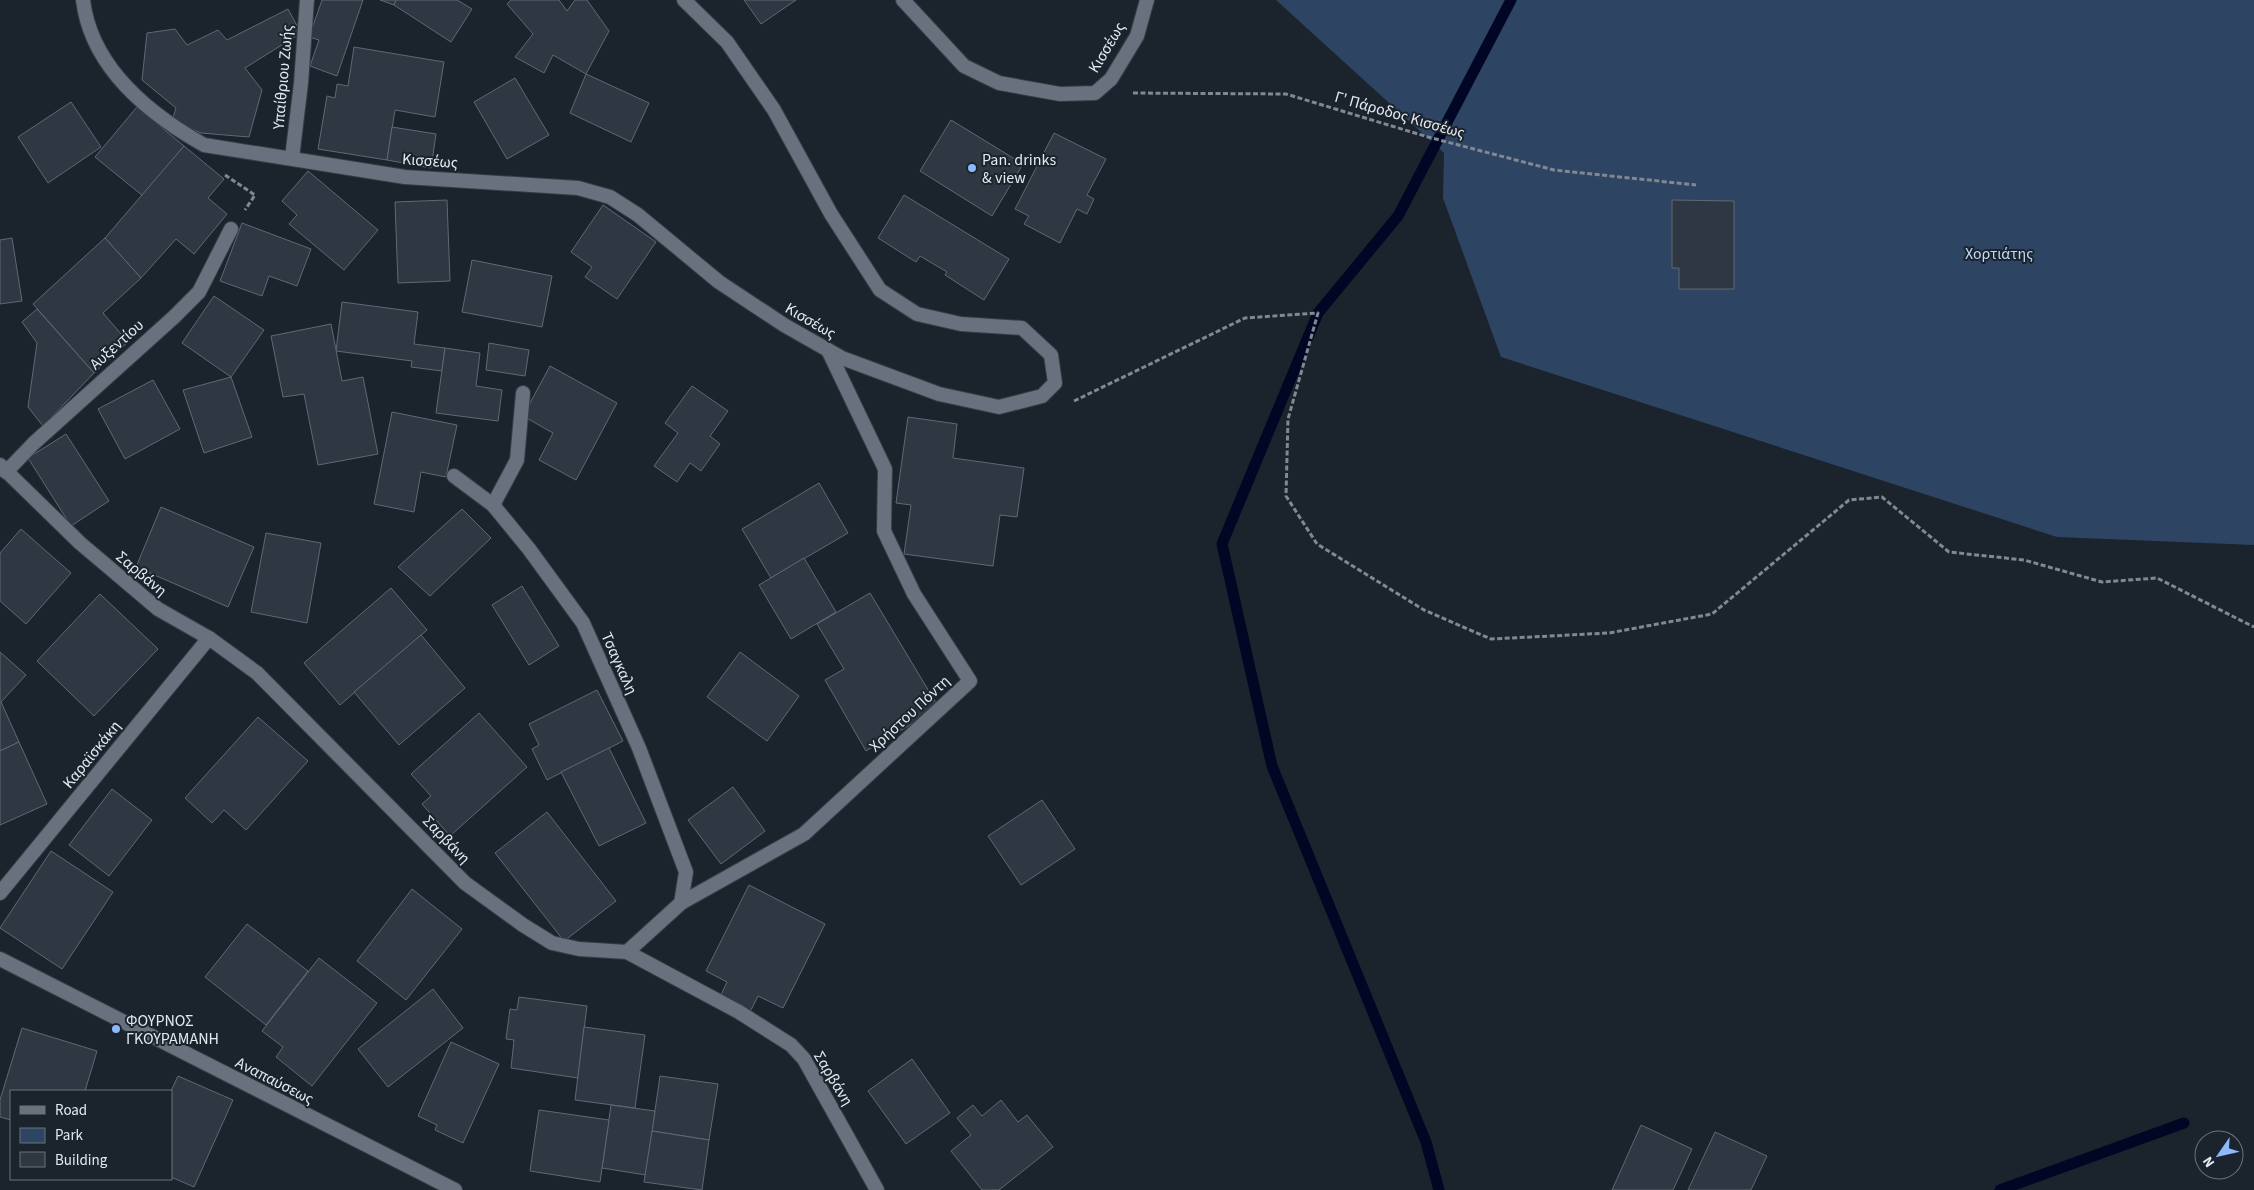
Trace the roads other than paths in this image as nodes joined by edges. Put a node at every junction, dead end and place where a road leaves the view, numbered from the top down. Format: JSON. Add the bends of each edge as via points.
{"nodes":[{"id":1,"x":83,"y":0,"type":"edge"},
{"id":2,"x":307,"y":0,"type":"edge"},
{"id":3,"x":684,"y":0,"type":"edge"},
{"id":4,"x":903,"y":0,"type":"edge"},
{"id":5,"x":1147,"y":0,"type":"edge"},
{"id":6,"x":292,"y":158,"type":"junction"},
{"id":7,"x":231,"y":229,"type":"road end"},
{"id":8,"x":828,"y":350,"type":"junction"},
{"id":9,"x":523,"y":393,"type":"dead end"},
{"id":10,"x":3,"y":469,"type":"edge"},
{"id":11,"x":454,"y":476,"type":"dead end"},
{"id":12,"x":494,"y":505,"type":"junction"},
{"id":13,"x":209,"y":638,"type":"junction"},
{"id":14,"x":0,"y":893,"type":"edge"},
{"id":15,"x":681,"y":902,"type":"junction"},
{"id":16,"x":627,"y":952,"type":"junction"},
{"id":17,"x":0,"y":959,"type":"edge"},
{"id":18,"x":454,"y":1190,"type":"edge"},
{"id":19,"x":877,"y":1190,"type":"edge"}],
"edges":[{"from":1,"to":6,"type":"street","name":"Κισσέως","via":[[86,21],[110,68],[134,94],[175,129],[204,145]]},
{"from":2,"to":6,"type":"street","name":"Υπαίθριου Ζωής"},
{"from":3,"to":8,"type":"street","name":"Κισσέως","via":[[727,42],[774,110],[831,214],[880,290],[917,314],[961,324],[1022,328],[1051,354],[1055,383],[1042,396],[998,407],[938,394]]},
{"from":4,"to":5,"type":"street","name":"Κισσέως","via":[[964,66],[999,84],[1060,94],[1095,93],[1111,79],[1137,36]]},
{"from":6,"to":8,"type":"street","name":"Κισσέως","via":[[405,177],[578,188],[610,197],[638,215],[719,282]]},
{"from":7,"to":10,"type":"street","name":"Αυξεντίου","via":[[199,292]]},
{"from":8,"to":15,"type":"street","name":"Χρήστου Πόντη","via":[[885,470],[884,531],[914,594],[970,680],[804,834]]},
{"from":9,"to":12,"type":"street","via":[[517,460]]},
{"from":10,"to":13,"type":"street","name":"Σαρβάνη","via":[[80,543],[158,609]]},
{"from":11,"to":12,"type":"street","name":"Τσαγκαλη"},
{"from":12,"to":15,"type":"street","name":"Τσαγκαλη","via":[[583,623],[639,748],[686,872]]},
{"from":13,"to":14,"type":"street","name":"Καραϊσκάκη"},
{"from":13,"to":16,"type":"street","name":"Σαρβάνη","via":[[264,679],[465,883],[552,943],[579,949]]},
{"from":15,"to":16,"type":"street","name":"Χρήστου Πόντη"},
{"from":16,"to":19,"type":"street","name":"Σαρβάνη","via":[[739,1012],[791,1045],[804,1059]]},
{"from":17,"to":18,"type":"street","name":"Αναπαύσεως"}]}
